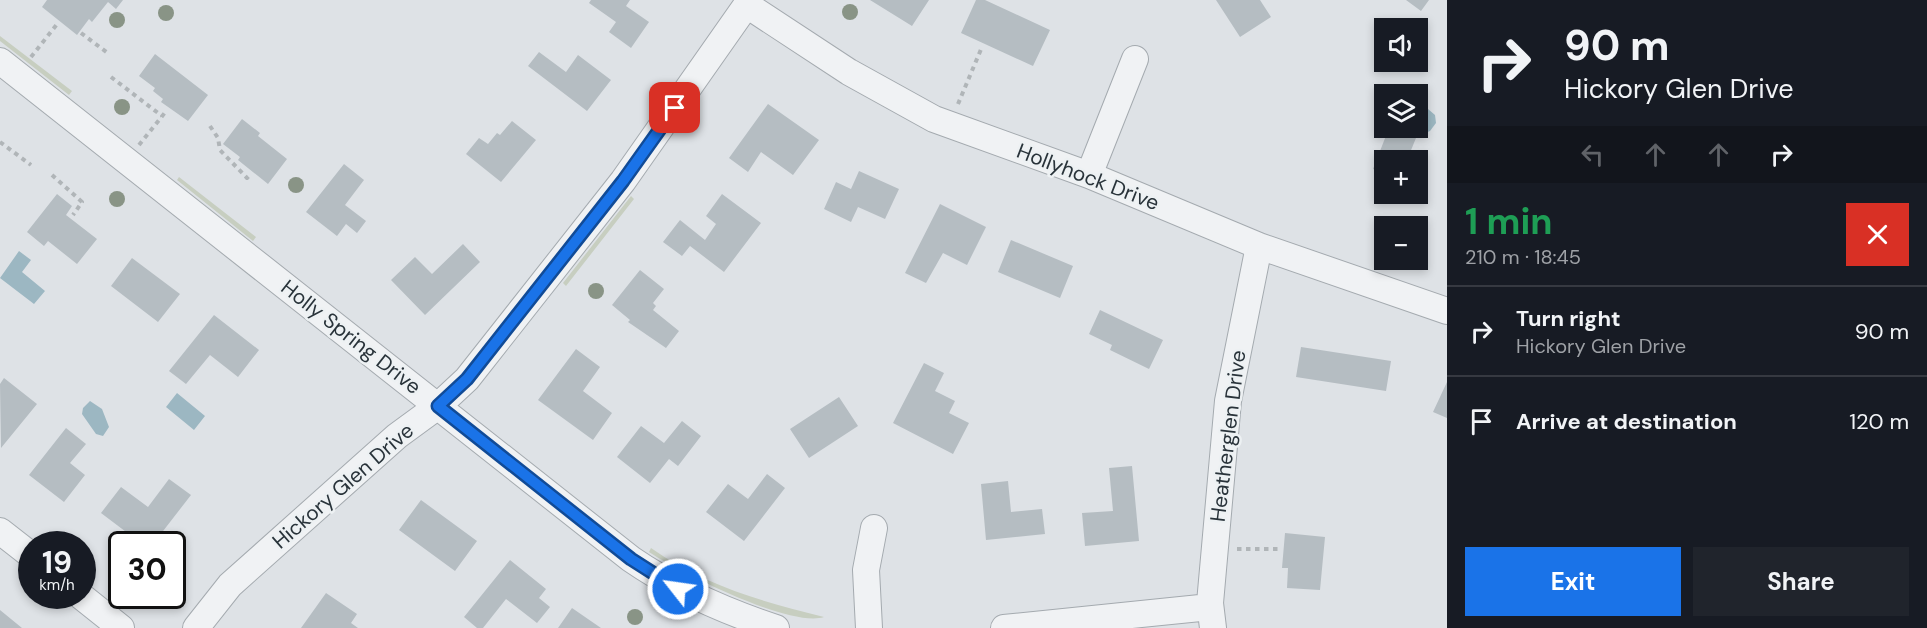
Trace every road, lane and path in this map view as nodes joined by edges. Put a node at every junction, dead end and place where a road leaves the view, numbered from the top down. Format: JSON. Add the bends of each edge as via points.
{"nodes":[{"id":1,"x":748,"y":3,"type":"edge"},
{"id":2,"x":58,"y":23,"type":"dead end"},
{"id":3,"x":81,"y":33,"type":"dead end"},
{"id":4,"x":982,"y":47,"type":"dead end"},
{"id":5,"x":109,"y":54,"type":"dead end"},
{"id":6,"x":31,"y":57,"type":"dead end"},
{"id":7,"x":1134,"y":59,"type":"dead end"},
{"id":8,"x":0,"y":61,"type":"edge"},
{"id":9,"x":111,"y":77,"type":"dead end"},
{"id":10,"x":167,"y":110,"type":"dead end"},
{"id":11,"x":955,"y":111,"type":"dead end"},
{"id":12,"x":162,"y":116,"type":"junction"},
{"id":13,"x":210,"y":126,"type":"dead end"},
{"id":14,"x":0,"y":142,"type":"edge"},
{"id":15,"x":136,"y":148,"type":"dead end"},
{"id":16,"x":31,"y":165,"type":"dead end"},
{"id":17,"x":251,"y":174,"type":"dead end"},
{"id":18,"x":52,"y":175,"type":"dead end"},
{"id":19,"x":1089,"y":175,"type":"junction"},
{"id":20,"x":73,"y":215,"type":"dead end"},
{"id":21,"x":1259,"y":246,"type":"junction"},
{"id":22,"x":1447,"y":311,"type":"edge"},
{"id":23,"x":438,"y":406,"type":"junction"},
{"id":24,"x":874,"y":528,"type":"dead end"},
{"id":25,"x":0,"y":531,"type":"edge"},
{"id":26,"x":18,"y":545,"type":"edge"},
{"id":27,"x":1234,"y":549,"type":"dead end"},
{"id":28,"x":1281,"y":549,"type":"dead end"},
{"id":29,"x":96,"y":608,"type":"edge"},
{"id":30,"x":1211,"y":618,"type":"edge"},
{"id":31,"x":121,"y":628,"type":"edge"},
{"id":32,"x":196,"y":628,"type":"edge"},
{"id":33,"x":776,"y":628,"type":"edge"},
{"id":34,"x":869,"y":628,"type":"edge"},
{"id":35,"x":1004,"y":628,"type":"edge"}],
"edges":[{"from":1,"to":19,"type":"street","name":"Hollyhock Drive","via":[[849,72],[934,119]]},
{"from":1,"to":23,"type":"street","name":"Hickory Glen Drive","via":[[623,181],[467,379]]},
{"from":2,"to":6,"type":"path"},
{"from":3,"to":5,"type":"path"},
{"from":4,"to":11,"type":"path"},
{"from":7,"to":19,"type":"street"},
{"from":8,"to":23,"type":"street","name":"Holly Spring Drive"},
{"from":9,"to":12,"type":"path"},
{"from":10,"to":12,"type":"path"},
{"from":12,"to":15,"type":"path"},
{"from":13,"to":17,"type":"path","via":[[227,160],[247,178]]},
{"from":14,"to":16,"type":"path"},
{"from":18,"to":20,"type":"path","via":[[81,200]]},
{"from":19,"to":21,"type":"street","name":"Hollyhock Drive"},
{"from":21,"to":22,"type":"street","name":"Hollyhock Drive"},
{"from":21,"to":30,"type":"street","name":"Heatherglen Drive","via":[[1228,401]]},
{"from":23,"to":32,"type":"street","name":"Hickory Glen Drive","via":[[397,436],[230,585]]},
{"from":23,"to":33,"type":"street","name":"Holly Spring Drive","via":[[650,572],[698,598]]},
{"from":24,"to":34,"type":"street","via":[[866,570]]},
{"from":25,"to":26,"type":"street"},
{"from":27,"to":28,"type":"path"},
{"from":29,"to":31,"type":"street"},
{"from":30,"to":35,"type":"street"}]}
